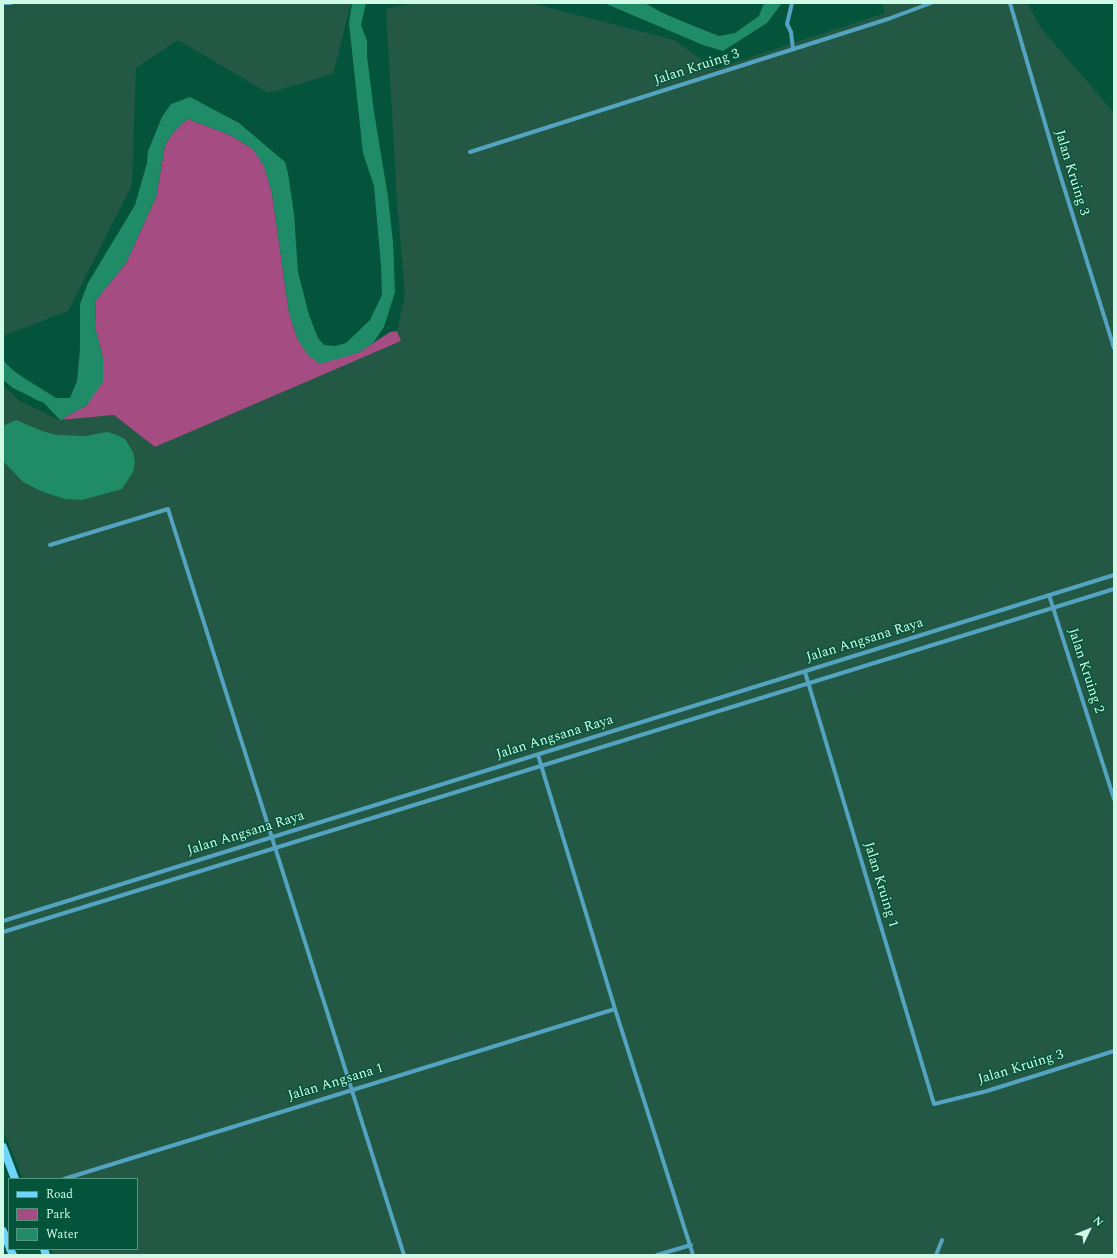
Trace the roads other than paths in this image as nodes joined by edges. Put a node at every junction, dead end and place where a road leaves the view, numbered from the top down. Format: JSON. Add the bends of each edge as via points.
{"nodes":[{"id":1,"x":3,"y":3,"type":"edge"},
{"id":2,"x":11,"y":3,"type":"edge"},
{"id":3,"x":792,"y":3,"type":"edge"},
{"id":4,"x":931,"y":3,"type":"edge"},
{"id":5,"x":1010,"y":3,"type":"edge"},
{"id":6,"x":793,"y":49,"type":"junction"},
{"id":7,"x":470,"y":152,"type":"dead end"},
{"id":8,"x":1114,"y":348,"type":"edge"},
{"id":9,"x":50,"y":545,"type":"dead end"},
{"id":10,"x":1114,"y":575,"type":"edge"},
{"id":11,"x":1114,"y":589,"type":"edge"},
{"id":12,"x":1049,"y":595,"type":"junction"},
{"id":13,"x":1053,"y":608,"type":"junction"},
{"id":14,"x":805,"y":672,"type":"junction"},
{"id":15,"x":808,"y":683,"type":"junction"},
{"id":16,"x":538,"y":755,"type":"junction"},
{"id":17,"x":541,"y":766,"type":"junction"},
{"id":18,"x":1114,"y":799,"type":"edge"},
{"id":19,"x":272,"y":838,"type":"junction"},
{"id":20,"x":275,"y":848,"type":"junction"},
{"id":21,"x":3,"y":921,"type":"edge"},
{"id":22,"x":3,"y":932,"type":"edge"},
{"id":23,"x":615,"y":1009,"type":"junction"},
{"id":24,"x":1114,"y":1051,"type":"edge"},
{"id":25,"x":352,"y":1090,"type":"junction"},
{"id":26,"x":934,"y":1104,"type":"joint"},
{"id":27,"x":3,"y":1147,"type":"edge"},
{"id":28,"x":5,"y":1156,"type":"edge"},
{"id":29,"x":15,"y":1178,"type":"edge"},
{"id":30,"x":67,"y":1178,"type":"edge"},
{"id":31,"x":3,"y":1231,"type":"edge"},
{"id":32,"x":942,"y":1240,"type":"dead end"},
{"id":33,"x":8,"y":1244,"type":"edge"},
{"id":34,"x":691,"y":1245,"type":"junction"},
{"id":35,"x":404,"y":1255,"type":"edge"},
{"id":36,"x":658,"y":1255,"type":"edge"},
{"id":37,"x":693,"y":1255,"type":"edge"},
{"id":38,"x":936,"y":1255,"type":"edge"}],
"edges":[{"from":1,"to":2,"type":"street"},
{"from":3,"to":6,"type":"street","via":[[787,24],[791,32]]},
{"from":4,"to":6,"type":"street","name":"Jalan Kruing 3"},
{"from":5,"to":8,"type":"street","name":"Jalan Kruing 3","via":[[1057,166]]},
{"from":6,"to":7,"type":"street","name":"Jalan Kruing 3"},
{"from":9,"to":19,"type":"street","via":[[168,508]]},
{"from":10,"to":12,"type":"street","name":"Jalan Angsana Raya"},
{"from":11,"to":13,"type":"street","name":"Jalan Angsana Raya"},
{"from":12,"to":13,"type":"street","name":"Jalan Kruing 2"},
{"from":12,"to":14,"type":"street","name":"Jalan Angsana Raya"},
{"from":13,"to":15,"type":"street","name":"Jalan Angsana Raya"},
{"from":13,"to":18,"type":"street","name":"Jalan Kruing 2"},
{"from":14,"to":15,"type":"street","name":"Jalan Kruing 1"},
{"from":14,"to":16,"type":"street","name":"Jalan Angsana Raya"},
{"from":15,"to":17,"type":"street","name":"Jalan Angsana Raya"},
{"from":15,"to":26,"type":"street","name":"Jalan Kruing 1"},
{"from":16,"to":17,"type":"street"},
{"from":16,"to":19,"type":"street","name":"Jalan Angsana Raya"},
{"from":17,"to":20,"type":"street","name":"Jalan Angsana Raya"},
{"from":17,"to":23,"type":"street"},
{"from":19,"to":20,"type":"street"},
{"from":19,"to":21,"type":"street","name":"Jalan Angsana Raya"},
{"from":20,"to":22,"type":"street","name":"Jalan Angsana Raya"},
{"from":20,"to":25,"type":"street"},
{"from":23,"to":25,"type":"street","name":"Jalan Angsana 1"},
{"from":23,"to":34,"type":"street"},
{"from":24,"to":26,"type":"street","name":"Jalan Kruing 3"},
{"from":25,"to":30,"type":"street","name":"Jalan Angsana 1"},
{"from":25,"to":35,"type":"street"},
{"from":27,"to":28,"type":"street"},
{"from":28,"to":29,"type":"street"},
{"from":31,"to":33,"type":"street"},
{"from":32,"to":38,"type":"street"},
{"from":34,"to":36,"type":"street"},
{"from":34,"to":37,"type":"street"}]}
